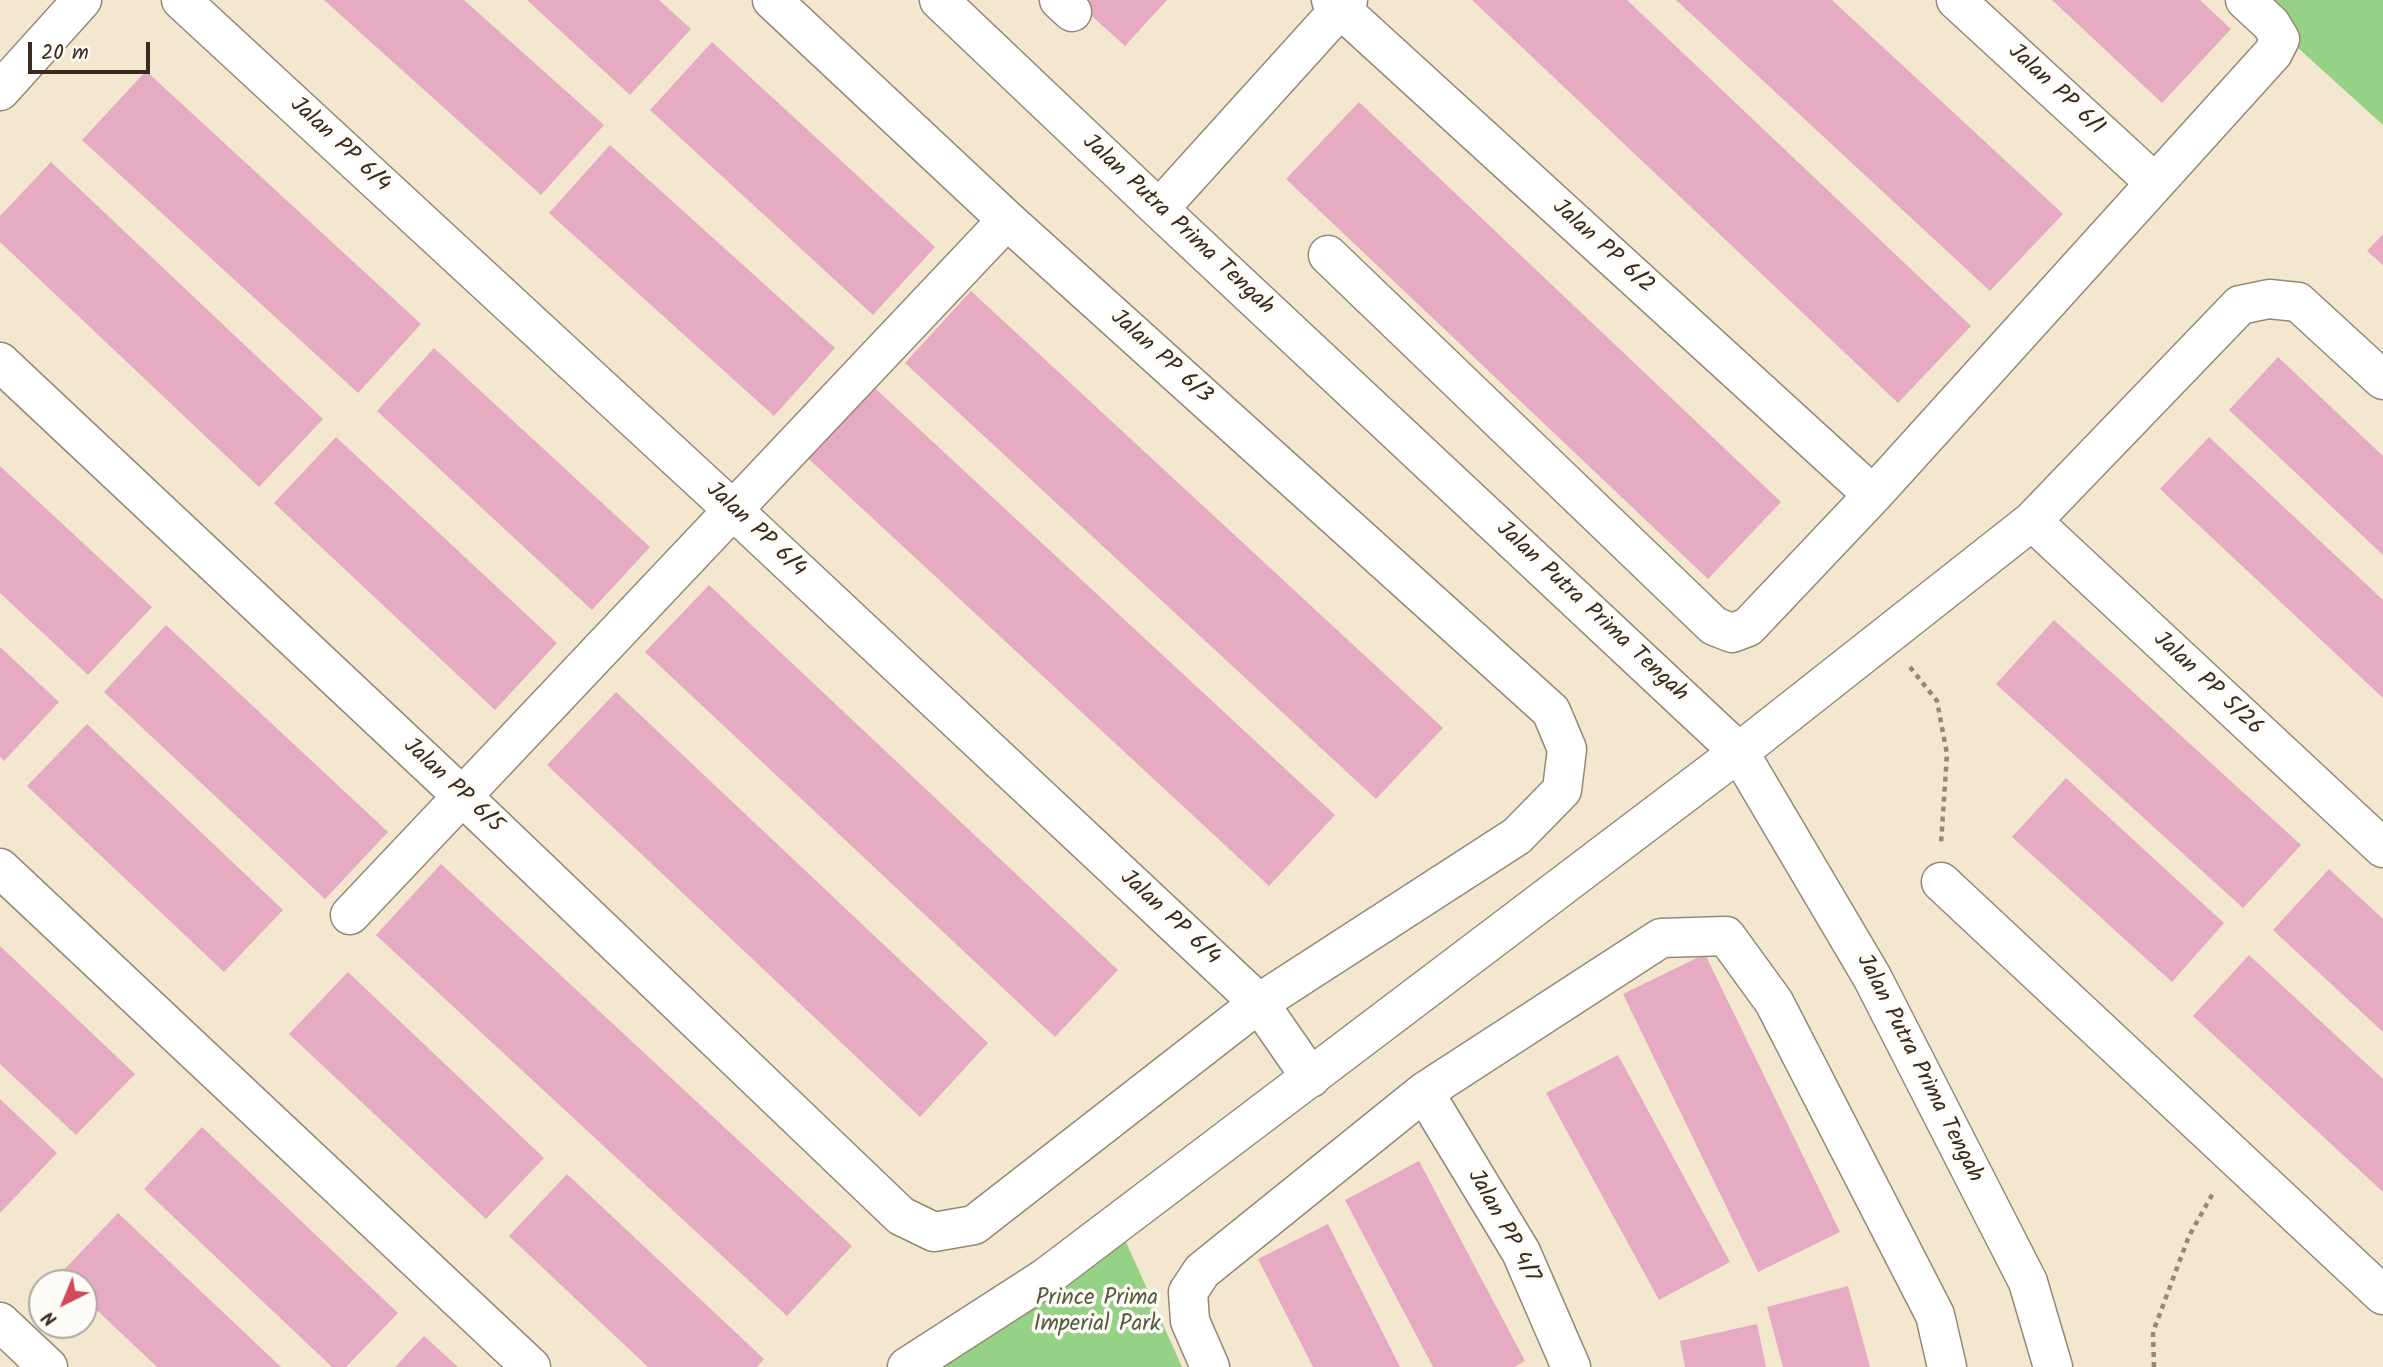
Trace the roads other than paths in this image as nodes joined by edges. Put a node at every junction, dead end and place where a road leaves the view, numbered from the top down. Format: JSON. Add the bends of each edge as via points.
{"nodes":[{"id":1,"x":82,"y":0,"type":"edge"},
{"id":2,"x":181,"y":0,"type":"edge"},
{"id":3,"x":772,"y":0,"type":"edge"},
{"id":4,"x":939,"y":0,"type":"edge"},
{"id":5,"x":1956,"y":0,"type":"edge"},
{"id":6,"x":2245,"y":0,"type":"edge"},
{"id":7,"x":1340,"y":3,"type":"edge"},
{"id":8,"x":0,"y":91,"type":"edge"},
{"id":9,"x":2154,"y":182,"type":"junction"},
{"id":10,"x":1159,"y":209,"type":"junction"},
{"id":11,"x":1007,"y":220,"type":"junction"},
{"id":12,"x":1328,"y":255,"type":"dead end"},
{"id":13,"x":0,"y":362,"type":"edge"},
{"id":14,"x":2383,"y":380,"type":"edge"},
{"id":15,"x":1873,"y":495,"type":"junction"},
{"id":16,"x":733,"y":510,"type":"junction"},
{"id":17,"x":2032,"y":521,"type":"junction"},
{"id":18,"x":1552,"y":711,"type":"joint"},
{"id":19,"x":1739,"y":751,"type":"junction"},
{"id":20,"x":462,"y":796,"type":"junction"},
{"id":21,"x":2383,"y":848,"type":"edge"},
{"id":22,"x":0,"y":868,"type":"edge"},
{"id":23,"x":1941,"y":882,"type":"road end"},
{"id":24,"x":350,"y":915,"type":"dead end"},
{"id":25,"x":1259,"y":1003,"type":"junction"},
{"id":26,"x":1311,"y":1078,"type":"junction"},
{"id":27,"x":1424,"y":1092,"type":"junction"},
{"id":28,"x":2383,"y":1295,"type":"edge"},
{"id":29,"x":0,"y":1322,"type":"edge"},
{"id":30,"x":48,"y":1367,"type":"edge"},
{"id":31,"x":531,"y":1367,"type":"edge"},
{"id":32,"x":906,"y":1367,"type":"edge"},
{"id":33,"x":1210,"y":1367,"type":"edge"},
{"id":34,"x":1571,"y":1367,"type":"edge"},
{"id":35,"x":1947,"y":1367,"type":"edge"},
{"id":36,"x":2053,"y":1367,"type":"edge"}],
"edges":[{"from":1,"to":8,"type":"street"},
{"from":2,"to":16,"type":"street","name":"Jalan PP 6/4"},
{"from":3,"to":11,"type":"street","name":"Jalan PP 6/3"},
{"from":4,"to":10,"type":"street","name":"Jalan Putra Prima Tengah"},
{"from":5,"to":9,"type":"street","name":"Jalan PP 6/1"},
{"from":6,"to":9,"type":"street","via":[[2280,39],[2273,53]]},
{"from":7,"to":10,"type":"street"},
{"from":7,"to":15,"type":"street","name":"Jalan PP 6/2"},
{"from":9,"to":15,"type":"street"},
{"from":10,"to":19,"type":"street","name":"Jalan Putra Prima Tengah"},
{"from":11,"to":16,"type":"street"},
{"from":11,"to":18,"type":"street","name":"Jalan PP 6/3"},
{"from":12,"to":15,"type":"street","via":[[1714,626],[1732,633],[1748,627]]},
{"from":13,"to":20,"type":"street","name":"Jalan PP 6/5"},
{"from":14,"to":17,"type":"street","via":[[2298,302],[2269,299],[2240,306]]},
{"from":16,"to":20,"type":"street"},
{"from":16,"to":25,"type":"street","name":"Jalan PP 6/4"},
{"from":17,"to":19,"type":"street"},
{"from":17,"to":21,"type":"street","name":"Jalan PP 5/26"},
{"from":18,"to":25,"type":"street","name":"Jalan PP 6/5","via":[[1567,749],[1562,790],[1517,836]]},
{"from":19,"to":26,"type":"street"},
{"from":19,"to":36,"type":"street","name":"Jalan Putra Prima Tengah","via":[[1878,989],[2028,1282]]},
{"from":20,"to":24,"type":"street"},
{"from":20,"to":25,"type":"street","name":"Jalan PP 6/5","via":[[901,1216],[934,1232],[974,1225]]},
{"from":22,"to":31,"type":"street"},
{"from":23,"to":28,"type":"street"},
{"from":25,"to":26,"type":"street","name":"Jalan PP 6/4"},
{"from":26,"to":32,"type":"street","via":[[1045,1278]]},
{"from":27,"to":33,"type":"street","via":[[1202,1271],[1188,1292],[1190,1321]]},
{"from":27,"to":34,"type":"street","name":"Jalan PP 4/7","via":[[1521,1252]]},
{"from":27,"to":35,"type":"street","via":[[1661,938],[1726,936],[1774,1002],[1936,1315]]},
{"from":29,"to":30,"type":"street"}]}
